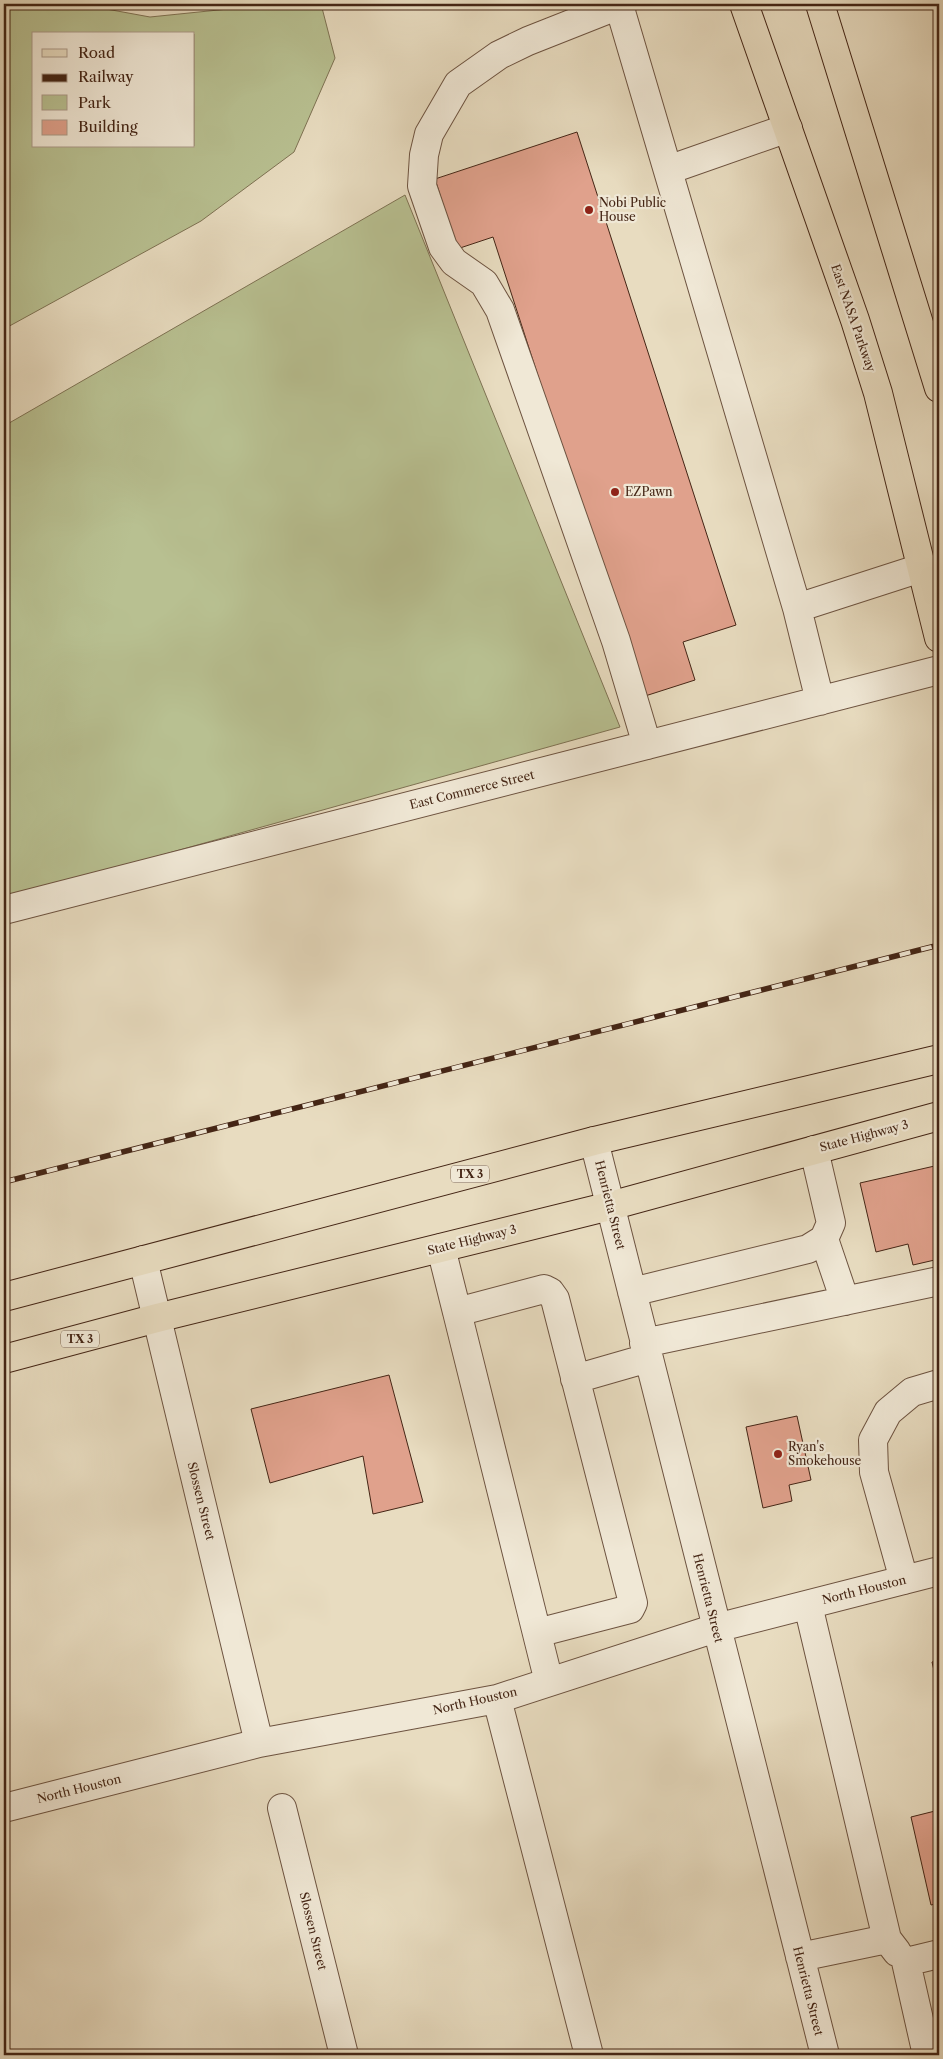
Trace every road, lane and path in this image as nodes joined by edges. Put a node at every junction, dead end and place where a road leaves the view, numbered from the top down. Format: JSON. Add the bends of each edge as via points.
{"nodes":[{"id":1,"x":621,"y":4,"type":"edge"},
{"id":2,"x":744,"y":4,"type":"edge"},
{"id":3,"x":820,"y":4,"type":"edge"},
{"id":4,"x":788,"y":128,"type":"junction"},
{"id":5,"x":668,"y":170,"type":"junction"},
{"id":6,"x":938,"y":377,"type":"edge"},
{"id":7,"x":921,"y":568,"type":"junction"},
{"id":8,"x":797,"y":608,"type":"junction"},
{"id":9,"x":939,"y":638,"type":"edge"},
{"id":10,"x":939,"y":670,"type":"edge"},
{"id":11,"x":820,"y":700,"type":"junction"},
{"id":12,"x":647,"y":745,"type":"junction"},
{"id":13,"x":4,"y":910,"type":"edge"},
{"id":14,"x":939,"y":1059,"type":"edge"},
{"id":15,"x":939,"y":1116,"type":"edge"},
{"id":16,"x":594,"y":1141,"type":"junction"},
{"id":17,"x":814,"y":1150,"type":"junction"},
{"id":18,"x":610,"y":1206,"type":"junction"},
{"id":19,"x":824,"y":1239,"type":"junction"},
{"id":20,"x":441,"y":1248,"type":"junction"},
{"id":21,"x":143,"y":1260,"type":"junction"},
{"id":22,"x":939,"y":1281,"type":"edge"},
{"id":23,"x":632,"y":1292,"type":"junction"},
{"id":24,"x":4,"y":1297,"type":"edge"},
{"id":25,"x":845,"y":1302,"type":"junction"},
{"id":26,"x":457,"y":1312,"type":"junction"},
{"id":27,"x":157,"y":1318,"type":"junction"},
{"id":28,"x":646,"y":1350,"type":"junction"},
{"id":29,"x":4,"y":1359,"type":"edge"},
{"id":30,"x":576,"y":1379,"type":"junction"},
{"id":31,"x":939,"y":1384,"type":"edge"},
{"id":32,"x":939,"y":1571,"type":"edge"},
{"id":33,"x":904,"y":1580,"type":"junction"},
{"id":34,"x":808,"y":1605,"type":"junction"},
{"id":35,"x":716,"y":1628,"type":"junction"},
{"id":36,"x":537,"y":1633,"type":"junction"},
{"id":37,"x":549,"y":1682,"type":"junction"},
{"id":38,"x":497,"y":1699,"type":"junction"},
{"id":39,"x":259,"y":1743,"type":"junction"},
{"id":40,"x":4,"y":1808,"type":"edge"},
{"id":41,"x":282,"y":1808,"type":"dead end"},
{"id":42,"x":886,"y":1938,"type":"junction"},
{"id":43,"x":939,"y":1954,"type":"edge"},
{"id":44,"x":800,"y":1957,"type":"junction"},
{"id":45,"x":906,"y":1962,"type":"junction"},
{"id":46,"x":344,"y":2055,"type":"edge"},
{"id":47,"x":589,"y":2055,"type":"edge"},
{"id":48,"x":825,"y":2055,"type":"edge"},
{"id":49,"x":927,"y":2055,"type":"edge"}],
"edges":[{"from":1,"to":5,"type":"street"},
{"from":1,"to":12,"type":"street","via":[[499,55],[458,84],[429,134],[422,186],[443,247],[454,262],[484,283],[500,310],[616,641]]},
{"from":2,"to":4,"type":"main road","name":"East NASA Parkway"},
{"from":3,"to":6,"type":"main road"},
{"from":4,"to":5,"type":"street"},
{"from":4,"to":7,"type":"main road","name":"East NASA Parkway","via":[[878,393]]},
{"from":5,"to":8,"type":"street"},
{"from":7,"to":8,"type":"street"},
{"from":7,"to":9,"type":"main road","name":"East NASA Parkway"},
{"from":8,"to":11,"type":"street"},
{"from":10,"to":11,"type":"street","name":"East Commerce Street"},
{"from":11,"to":12,"type":"street","name":"East Commerce Street"},
{"from":12,"to":13,"type":"street","name":"East Commerce Street"},
{"from":14,"to":16,"type":"main road","number":"TX 3"},
{"from":15,"to":17,"type":"main road","name":"State Highway 3","number":"TX 3"},
{"from":16,"to":18,"type":"street","name":"Henrietta Street"},
{"from":16,"to":21,"type":"main road","number":"TX 3"},
{"from":17,"to":18,"type":"main road","name":"State Highway 3","number":"TX 3"},
{"from":17,"to":19,"type":"street","via":[[831,1223]]},
{"from":18,"to":20,"type":"main road","name":"State Highway 3","number":"TX 3"},
{"from":18,"to":23,"type":"street","name":"Henrietta Street"},
{"from":19,"to":23,"type":"street","via":[[808,1249]]},
{"from":19,"to":25,"type":"street"},
{"from":20,"to":26,"type":"street"},
{"from":20,"to":27,"type":"main road","name":"State Highway 3","number":"TX 3"},
{"from":21,"to":24,"type":"main road","number":"TX 3"},
{"from":21,"to":27,"type":"street","name":"Slossen Street"},
{"from":22,"to":25,"type":"street"},
{"from":23,"to":28,"type":"street","name":"Henrietta Street"},
{"from":25,"to":28,"type":"street"},
{"from":26,"to":30,"type":"street","via":[[544,1289],[550,1292],[555,1299]]},
{"from":26,"to":36,"type":"street"},
{"from":27,"to":29,"type":"main road","name":"State Highway 3","number":"TX 3"},
{"from":27,"to":39,"type":"street","name":"Slossen Street"},
{"from":28,"to":30,"type":"street"},
{"from":28,"to":35,"type":"street","name":"Henrietta Street"},
{"from":30,"to":36,"type":"street","via":[[633,1603],[630,1609]]},
{"from":31,"to":33,"type":"street","via":[[912,1392],[888,1412],[873,1440],[874,1472]]},
{"from":32,"to":33,"type":"street","name":"North Houston"},
{"from":33,"to":34,"type":"street","name":"North Houston"},
{"from":34,"to":35,"type":"street","name":"North Houston"},
{"from":34,"to":42,"type":"street"},
{"from":35,"to":37,"type":"street","name":"North Houston"},
{"from":35,"to":44,"type":"street","name":"Henrietta Street"},
{"from":36,"to":37,"type":"street"},
{"from":37,"to":38,"type":"street","name":"North Houston"},
{"from":38,"to":39,"type":"street","name":"North Houston"},
{"from":38,"to":47,"type":"street"},
{"from":39,"to":40,"type":"street","name":"North Houston"},
{"from":41,"to":46,"type":"street","name":"Slossen Street"},
{"from":42,"to":44,"type":"street"},
{"from":42,"to":45,"type":"street"},
{"from":43,"to":45,"type":"street"},
{"from":44,"to":48,"type":"street","name":"Henrietta Street"},
{"from":45,"to":49,"type":"street"}]}
